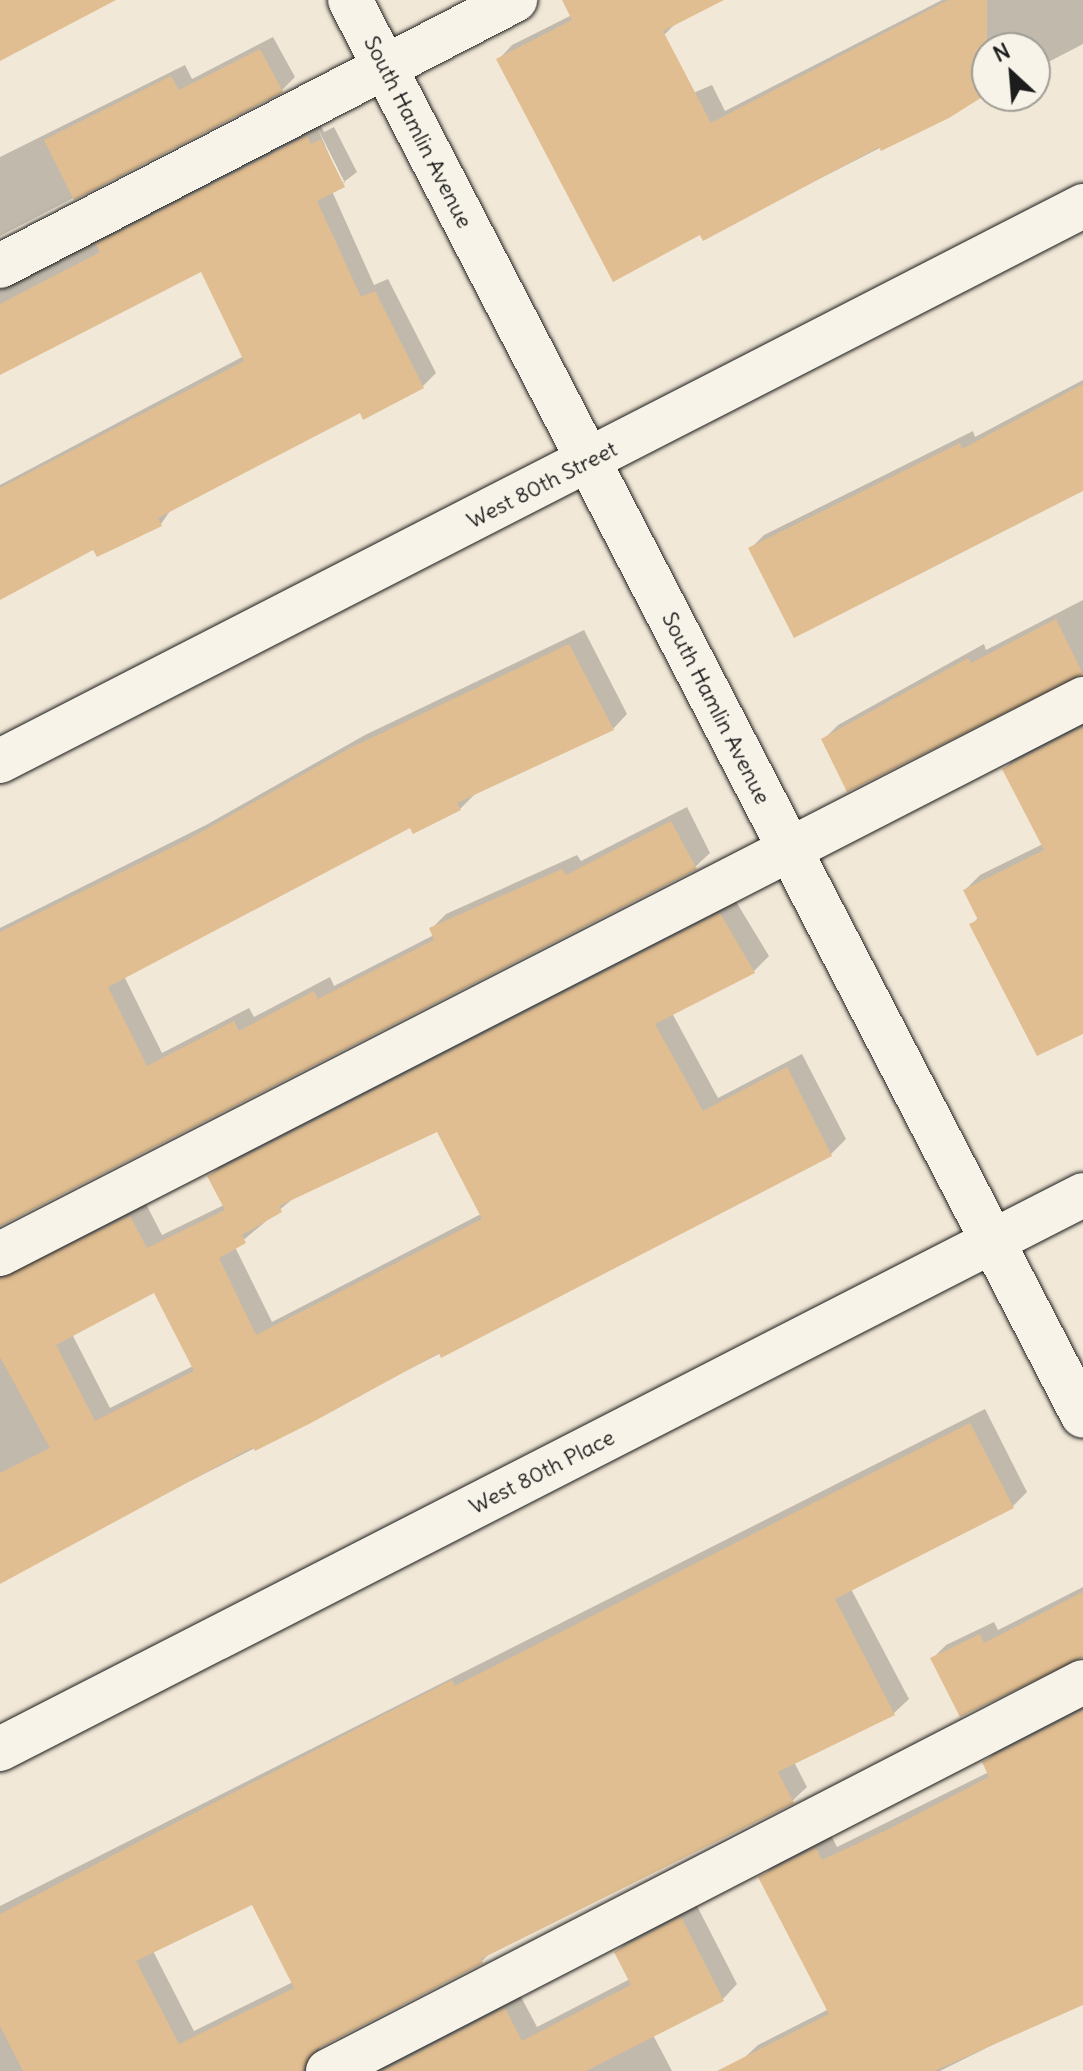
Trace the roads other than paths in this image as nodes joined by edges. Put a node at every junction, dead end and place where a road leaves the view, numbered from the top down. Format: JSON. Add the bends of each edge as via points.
{"nodes":[{"id":1,"x":350,"y":0,"type":"edge"},
{"id":2,"x":515,"y":0,"type":"edge"},
{"id":3,"x":385,"y":67,"type":"junction"},
{"id":4,"x":1083,"y":206,"type":"edge"},
{"id":5,"x":0,"y":266,"type":"edge"},
{"id":6,"x":589,"y":461,"type":"junction"},
{"id":7,"x":1083,"y":699,"type":"edge"},
{"id":8,"x":0,"y":761,"type":"edge"},
{"id":9,"x":789,"y":850,"type":"junction"},
{"id":10,"x":1083,"y":1195,"type":"edge"},
{"id":11,"x":993,"y":1242,"type":"junction"},
{"id":12,"x":0,"y":1254,"type":"edge"},
{"id":13,"x":1083,"y":1416,"type":"edge"},
{"id":14,"x":1083,"y":1682,"type":"edge"},
{"id":15,"x":0,"y":1749,"type":"edge"},
{"id":16,"x":328,"y":2071,"type":"edge"}],
"edges":[{"from":1,"to":3,"type":"street","name":"South Hamlin Avenue"},
{"from":2,"to":3,"type":"street"},
{"from":3,"to":5,"type":"street"},
{"from":3,"to":6,"type":"street","name":"South Hamlin Avenue"},
{"from":4,"to":6,"type":"street","name":"West 80th Street"},
{"from":6,"to":8,"type":"street","name":"West 80th Street"},
{"from":6,"to":9,"type":"street","name":"South Hamlin Avenue"},
{"from":7,"to":9,"type":"street"},
{"from":9,"to":11,"type":"street","name":"South Hamlin Avenue"},
{"from":9,"to":12,"type":"street"},
{"from":10,"to":11,"type":"street","name":"West 80th Place"},
{"from":11,"to":13,"type":"street","name":"South Hamlin Avenue"},
{"from":11,"to":15,"type":"street","name":"West 80th Place"},
{"from":14,"to":16,"type":"street"}]}
